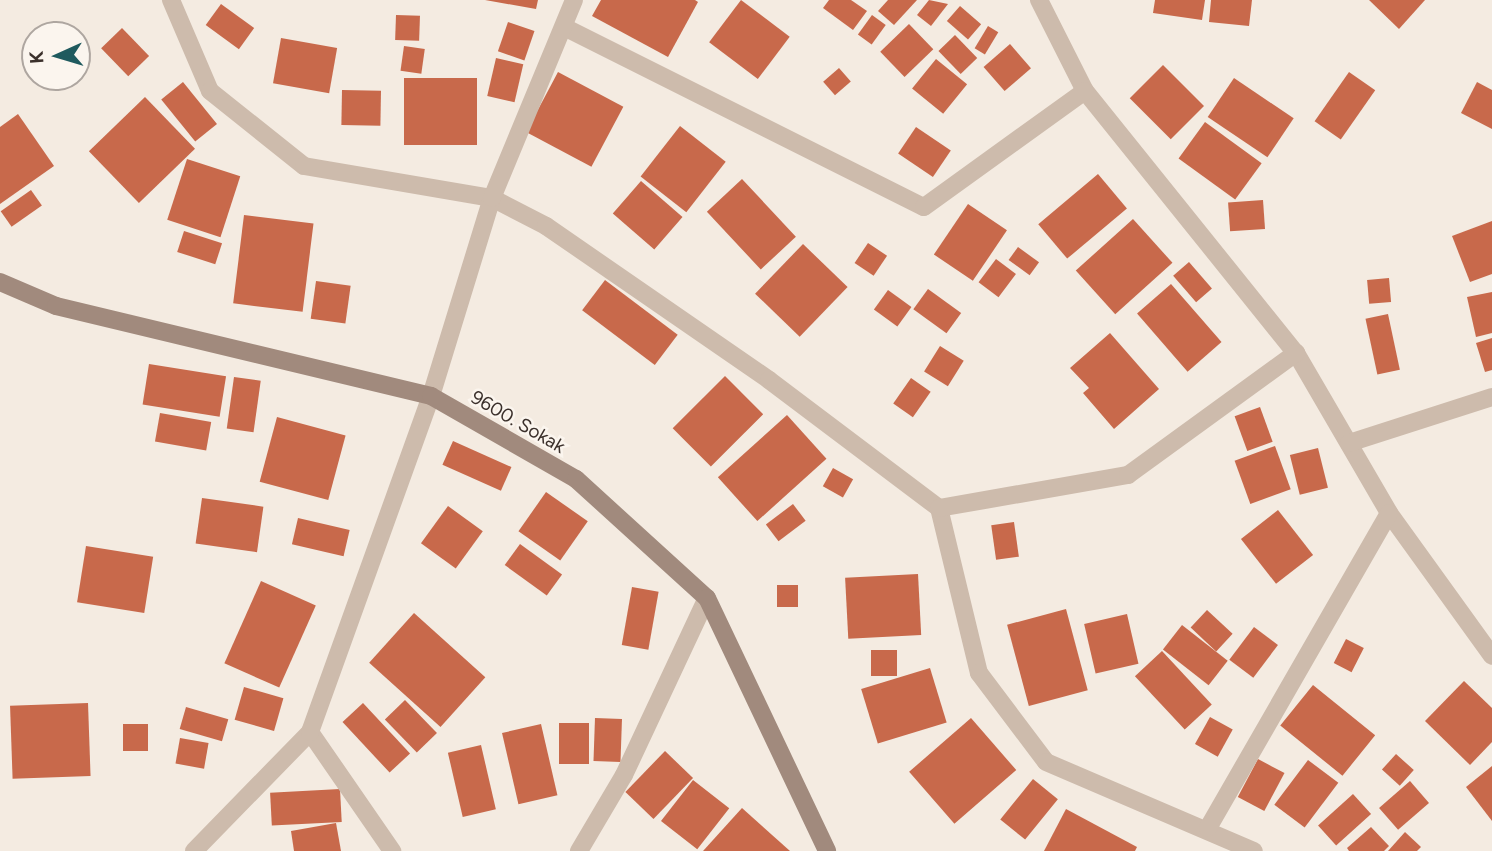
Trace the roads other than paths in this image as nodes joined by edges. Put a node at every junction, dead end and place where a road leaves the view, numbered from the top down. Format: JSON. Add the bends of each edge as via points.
{"nodes":[{"id":1,"x":171,"y":0,"type":"edge"},
{"id":2,"x":574,"y":0,"type":"edge"},
{"id":3,"x":1039,"y":0,"type":"edge"},
{"id":4,"x":564,"y":27,"type":"junction"},
{"id":5,"x":1085,"y":91,"type":"junction"},
{"id":6,"x":492,"y":198,"type":"junction"},
{"id":7,"x":0,"y":282,"type":"edge"},
{"id":8,"x":1296,"y":353,"type":"junction"},
{"id":9,"x":431,"y":396,"type":"junction"},
{"id":10,"x":1492,"y":397,"type":"edge"},
{"id":11,"x":1349,"y":443,"type":"junction"},
{"id":12,"x":939,"y":508,"type":"junction"},
{"id":13,"x":1389,"y":513,"type":"junction"},
{"id":14,"x":707,"y":598,"type":"junction"},
{"id":15,"x":1492,"y":656,"type":"edge"},
{"id":16,"x":310,"y":732,"type":"junction"},
{"id":17,"x":1208,"y":828,"type":"junction"},
{"id":18,"x":194,"y":851,"type":"edge"},
{"id":19,"x":392,"y":851,"type":"edge"},
{"id":20,"x":579,"y":851,"type":"edge"},
{"id":21,"x":827,"y":851,"type":"edge"},
{"id":22,"x":1254,"y":851,"type":"edge"}],
"edges":[{"from":1,"to":6,"type":"street","via":[[211,91],[304,166]]},
{"from":2,"to":4,"type":"street"},
{"from":3,"to":5,"type":"street"},
{"from":4,"to":5,"type":"street","via":[[924,207]]},
{"from":4,"to":6,"type":"street"},
{"from":5,"to":8,"type":"street"},
{"from":6,"to":9,"type":"street"},
{"from":6,"to":12,"type":"street","via":[[546,226],[769,380]]},
{"from":7,"to":9,"type":"street","name":"9600. Sokak","via":[[56,306]]},
{"from":8,"to":11,"type":"street"},
{"from":8,"to":12,"type":"street","via":[[1128,475]]},
{"from":9,"to":14,"type":"street","name":"9600. Sokak","via":[[576,479]]},
{"from":9,"to":16,"type":"street"},
{"from":10,"to":11,"type":"street"},
{"from":11,"to":13,"type":"street"},
{"from":12,"to":17,"type":"street","via":[[979,673],[1046,762]]},
{"from":13,"to":15,"type":"street"},
{"from":13,"to":17,"type":"street"},
{"from":14,"to":20,"type":"street","via":[[624,775]]},
{"from":14,"to":21,"type":"street","name":"9600. Sokak"},
{"from":16,"to":18,"type":"street"},
{"from":16,"to":19,"type":"street"},
{"from":17,"to":22,"type":"street"}]}
